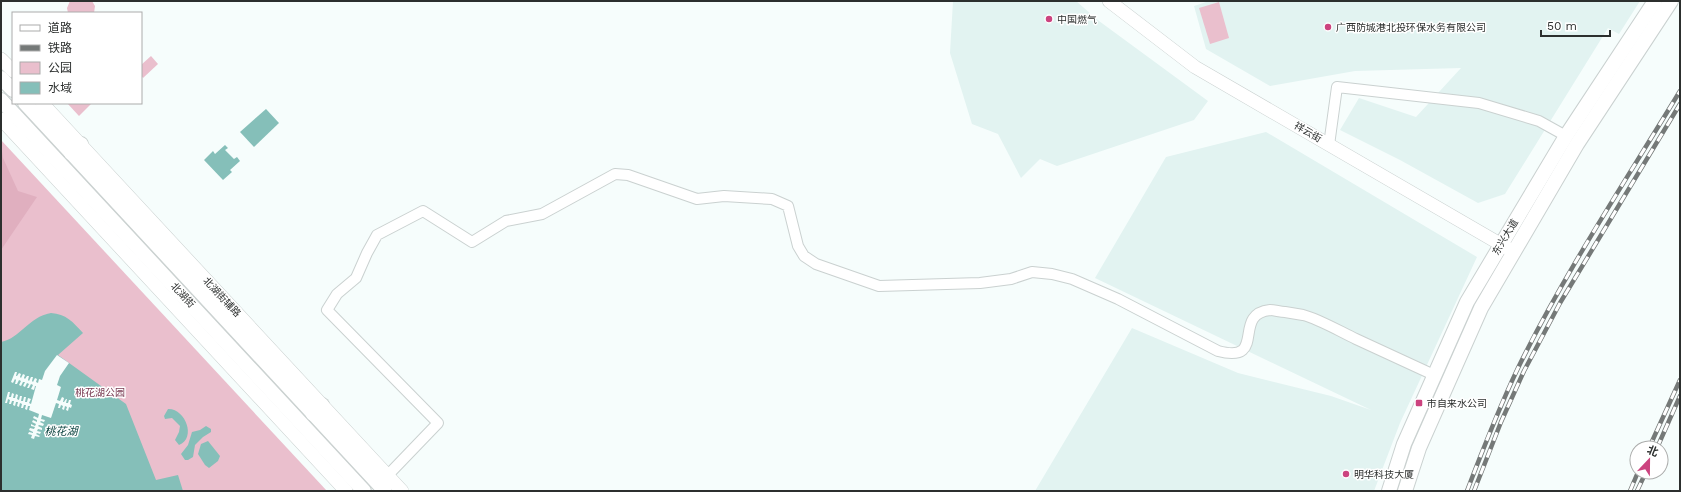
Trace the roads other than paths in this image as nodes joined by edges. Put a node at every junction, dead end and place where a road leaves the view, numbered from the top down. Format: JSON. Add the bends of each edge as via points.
{"nodes":[{"id":1,"x":1109,"y":1,"type":"edge"},
{"id":2,"x":1654,"y":1,"type":"edge"},
{"id":3,"x":1671,"y":1,"type":"edge"},
{"id":4,"x":1,"y":58,"type":"edge"},
{"id":5,"x":12,"y":70,"type":"edge"},
{"id":6,"x":1,"y":78,"type":"edge"},
{"id":7,"x":12,"y":89,"type":"edge"},
{"id":8,"x":1,"y":100,"type":"edge"},
{"id":9,"x":26,"y":104,"type":"edge"},
{"id":10,"x":43,"y":104,"type":"edge"},
{"id":11,"x":1,"y":119,"type":"edge"},
{"id":12,"x":1566,"y":136,"type":"junction"},
{"id":13,"x":1329,"y":145,"type":"junction"},
{"id":14,"x":76,"y":149,"type":"junction"},
{"id":15,"x":1501,"y":244,"type":"junction"},
{"id":16,"x":1514,"y":252,"type":"junction"},
{"id":17,"x":1434,"y":375,"type":"junction"},
{"id":18,"x":318,"y":409,"type":"junction"},
{"id":19,"x":388,"y":475,"type":"junction"},
{"id":20,"x":346,"y":491,"type":"edge"},
{"id":21,"x":364,"y":491,"type":"edge"},
{"id":22,"x":385,"y":491,"type":"edge"},
{"id":23,"x":402,"y":491,"type":"edge"},
{"id":24,"x":1389,"y":491,"type":"edge"},
{"id":25,"x":1405,"y":491,"type":"edge"}],
"edges":[{"from":1,"to":13,"type":"street","name":"祥云街","via":[[1195,67]]},
{"from":2,"to":12,"type":"main road","name":"东兴大道"},
{"from":3,"to":16,"type":"main road","name":"东兴大道","via":[[1577,144]]},
{"from":4,"to":5,"type":"street"},
{"from":6,"to":7,"type":"main road"},
{"from":8,"to":21,"type":"main road","name":"北湖街"},
{"from":9,"to":14,"type":"main road","name":"北湖街"},
{"from":10,"to":14,"type":"street"},
{"from":11,"to":20,"type":"street"},
{"from":12,"to":13,"type":"street","via":[[1539,121],[1479,103],[1337,87]]},
{"from":12,"to":15,"type":"main road","name":"东兴大道"},
{"from":13,"to":15,"type":"street","name":"祥云街"},
{"from":14,"to":18,"type":"main road","name":"北湖街"},
{"from":15,"to":16,"type":"street","name":"祥云街"},
{"from":15,"to":17,"type":"main road","name":"东兴大道","via":[[1467,302]]},
{"from":16,"to":25,"type":"main road","name":"东兴大道","via":[[1481,308],[1419,448]]},
{"from":17,"to":19,"type":"street","via":[[1304,315],[1271,310],[1259,313],[1251,323],[1244,350],[1238,354],[1218,351],[1118,299],[1072,279],[1052,274],[1032,272],[1011,279],[980,283],[879,286],[816,264],[804,256],[798,246],[788,206],[772,199],[724,196],[697,198],[628,175],[615,174],[542,214],[506,221],[472,242],[423,211],[377,235],[356,278],[337,294],[327,310],[438,423]]},
{"from":17,"to":24,"type":"main road","name":"东兴大道","via":[[1404,444]]},
{"from":18,"to":19,"type":"street"},
{"from":18,"to":22,"type":"main road","name":"北湖街"},
{"from":19,"to":23,"type":"street"}]}
